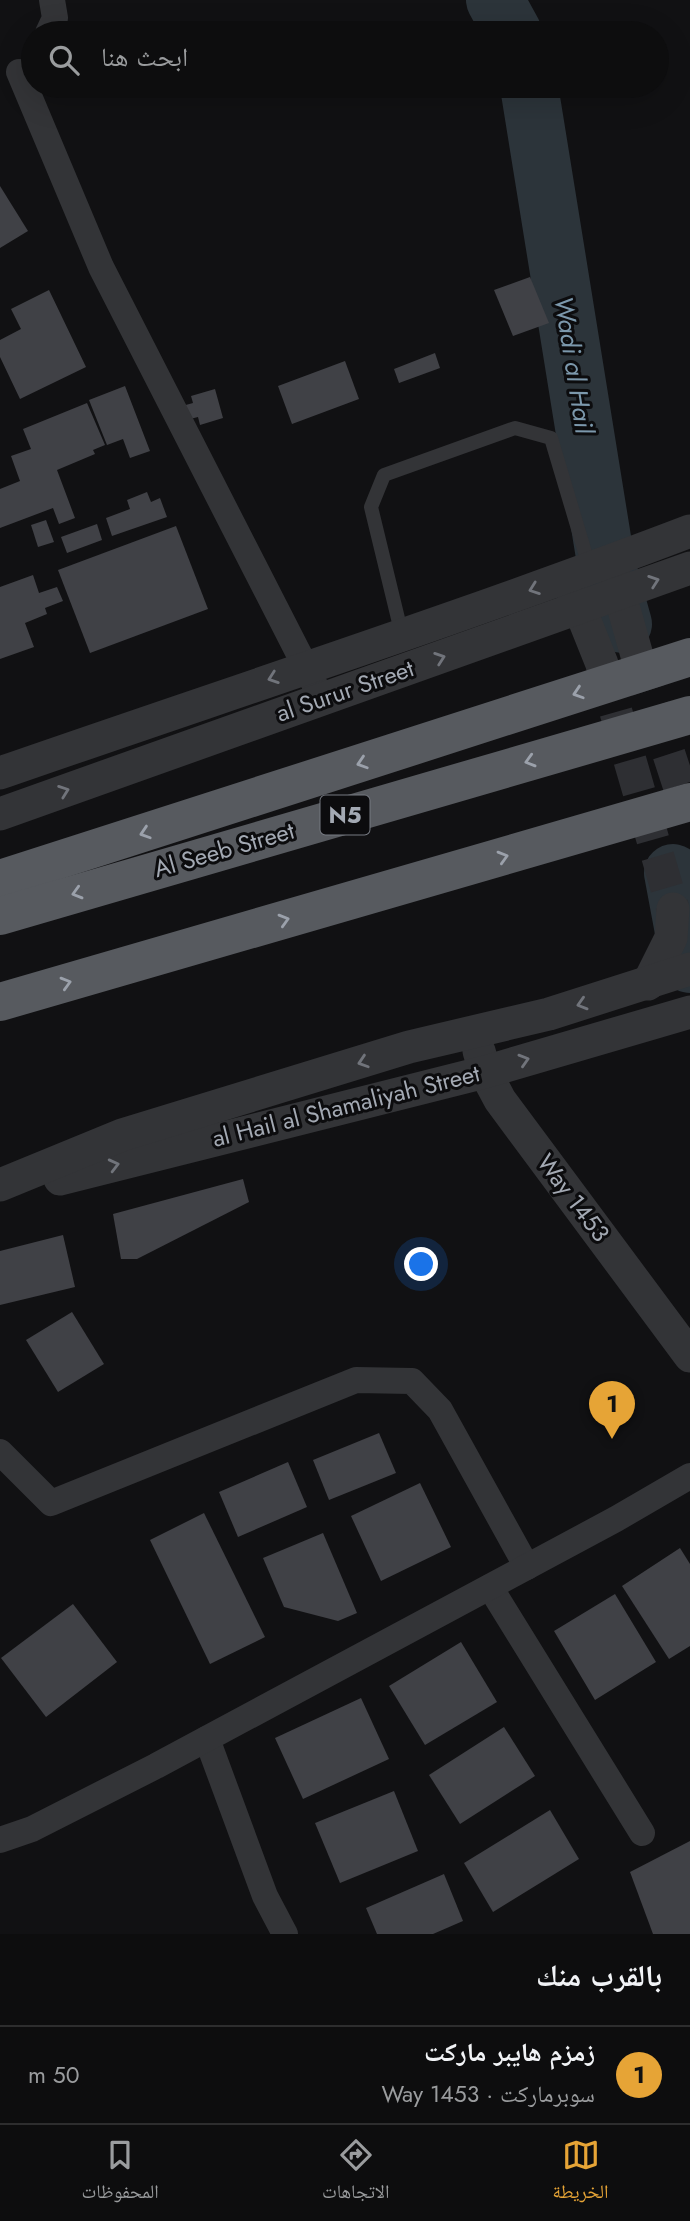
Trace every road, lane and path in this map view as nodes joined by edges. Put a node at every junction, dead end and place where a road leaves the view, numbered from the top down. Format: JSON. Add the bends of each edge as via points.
{"nodes":[{"id":1,"x":52,"y":0,"type":"edge"},
{"id":2,"x":54,"y":21,"type":"edge"},
{"id":3,"x":29,"y":98,"type":"edge"},
{"id":4,"x":690,"y":531,"type":"edge"},
{"id":5,"x":690,"y":568,"type":"edge"},
{"id":6,"x":589,"y":569,"type":"junction"},
{"id":7,"x":620,"y":593,"type":"junction"},
{"id":8,"x":580,"y":608,"type":"junction"},
{"id":9,"x":401,"y":635,"type":"junction"},
{"id":10,"x":690,"y":657,"type":"edge"},
{"id":11,"x":638,"y":659,"type":"tunnel mouth"},
{"id":12,"x":602,"y":664,"type":"tunnel mouth"},
{"id":13,"x":306,"y":666,"type":"junction"},
{"id":14,"x":322,"y":699,"type":"junction"},
{"id":15,"x":690,"y":715,"type":"edge"},
{"id":16,"x":0,"y":773,"type":"edge"},
{"id":17,"x":690,"y":803,"type":"edge"},
{"id":18,"x":0,"y":814,"type":"edge"},
{"id":19,"x":0,"y":879,"type":"edge"},
{"id":20,"x":0,"y":916,"type":"edge"},
{"id":21,"x":690,"y":951,"type":"edge"},
{"id":22,"x":690,"y":969,"type":"edge"},
{"id":23,"x":690,"y":975,"type":"edge"},
{"id":24,"x":648,"y":984,"type":"junction"},
{"id":25,"x":0,"y":1002,"type":"edge"},
{"id":26,"x":690,"y":1012,"type":"edge"},
{"id":27,"x":474,"y":1032,"type":"junction"},
{"id":28,"x":578,"y":1043,"type":"junction"},
{"id":29,"x":485,"y":1072,"type":"junction"},
{"id":30,"x":0,"y":1185,"type":"edge"},
{"id":31,"x":0,"y":1194,"type":"edge"},
{"id":32,"x":690,"y":1356,"type":"edge"},
{"id":33,"x":0,"y":1452,"type":"edge"},
{"id":34,"x":690,"y":1476,"type":"edge"},
{"id":35,"x":527,"y":1567,"type":"junction"},
{"id":36,"x":490,"y":1587,"type":"junction"},
{"id":37,"x":207,"y":1739,"type":"junction"},
{"id":38,"x":642,"y":1833,"type":"dead end"},
{"id":39,"x":0,"y":1840,"type":"edge"},
{"id":40,"x":285,"y":1934,"type":"edge"}],
"edges":[{"from":1,"to":2,"type":"street"},
{"from":3,"to":13,"type":"street","via":[[101,267]]},
{"from":4,"to":6,"type":"street","name":"al Surur Street"},
{"from":7,"to":5,"type":"street","name":"al Surur Street","one_way":true},
{"from":6,"to":7,"type":"street"},
{"from":6,"to":8,"type":"street"},
{"from":6,"to":9,"type":"street","name":"al Surur Street","one_way":true},
{"from":6,"to":9,"type":"lane","via":[[551,438],[515,428],[384,475],[371,507]]},
{"from":7,"to":8,"type":"street","name":"al Surur Street"},
{"from":7,"to":11,"type":"street"},
{"from":8,"to":12,"type":"street"},
{"from":14,"to":8,"type":"street","name":"al Surur Street","one_way":true},
{"from":9,"to":13,"type":"street","name":"al Surur Street"},
{"from":10,"to":19,"type":"highway","one_way":true},
{"from":13,"to":14,"type":"street"},
{"from":13,"to":16,"type":"street","name":"al Surur Street","one_way":true},
{"from":18,"to":14,"type":"street","name":"al Surur Street","one_way":true},
{"from":15,"to":20,"type":"highway","name":"Al Seeb Street","number":"N5","one_way":true},
{"from":25,"to":17,"type":"highway","one_way":true},
{"from":21,"to":24,"type":"street","via":[[673,909],[671,938]]},
{"from":22,"to":24,"type":"street","name":"al Hail al Shamaliyah Street"},
{"from":23,"to":28,"type":"street"},
{"from":24,"to":27,"type":"street","name":"al Hail al Shamaliyah Street","one_way":true},
{"from":26,"to":28,"type":"street","name":"al Hail al Shamaliyah Street"},
{"from":27,"to":29,"type":"street","name":"Way 1453"},
{"from":27,"to":30,"type":"street","name":"al Hail al Shamaliyah Street","one_way":true,"via":[[409,1047],[122,1135]]},
{"from":29,"to":28,"type":"street","name":"al Hail al Shamaliyah Street","one_way":true},
{"from":31,"to":29,"type":"street","name":"al Hail al Shamaliyah Street","one_way":true},
{"from":29,"to":32,"type":"street","name":"Way 1453","via":[[500,1100]]},
{"from":33,"to":35,"type":"street","via":[[51,1503],[356,1380],[412,1381],[440,1410]]},
{"from":34,"to":35,"type":"street"},
{"from":35,"to":36,"type":"street"},
{"from":36,"to":37,"type":"street"},
{"from":36,"to":38,"type":"street"},
{"from":37,"to":39,"type":"street","via":[[32,1829]]},
{"from":37,"to":40,"type":"street","via":[[265,1896]]}]}
